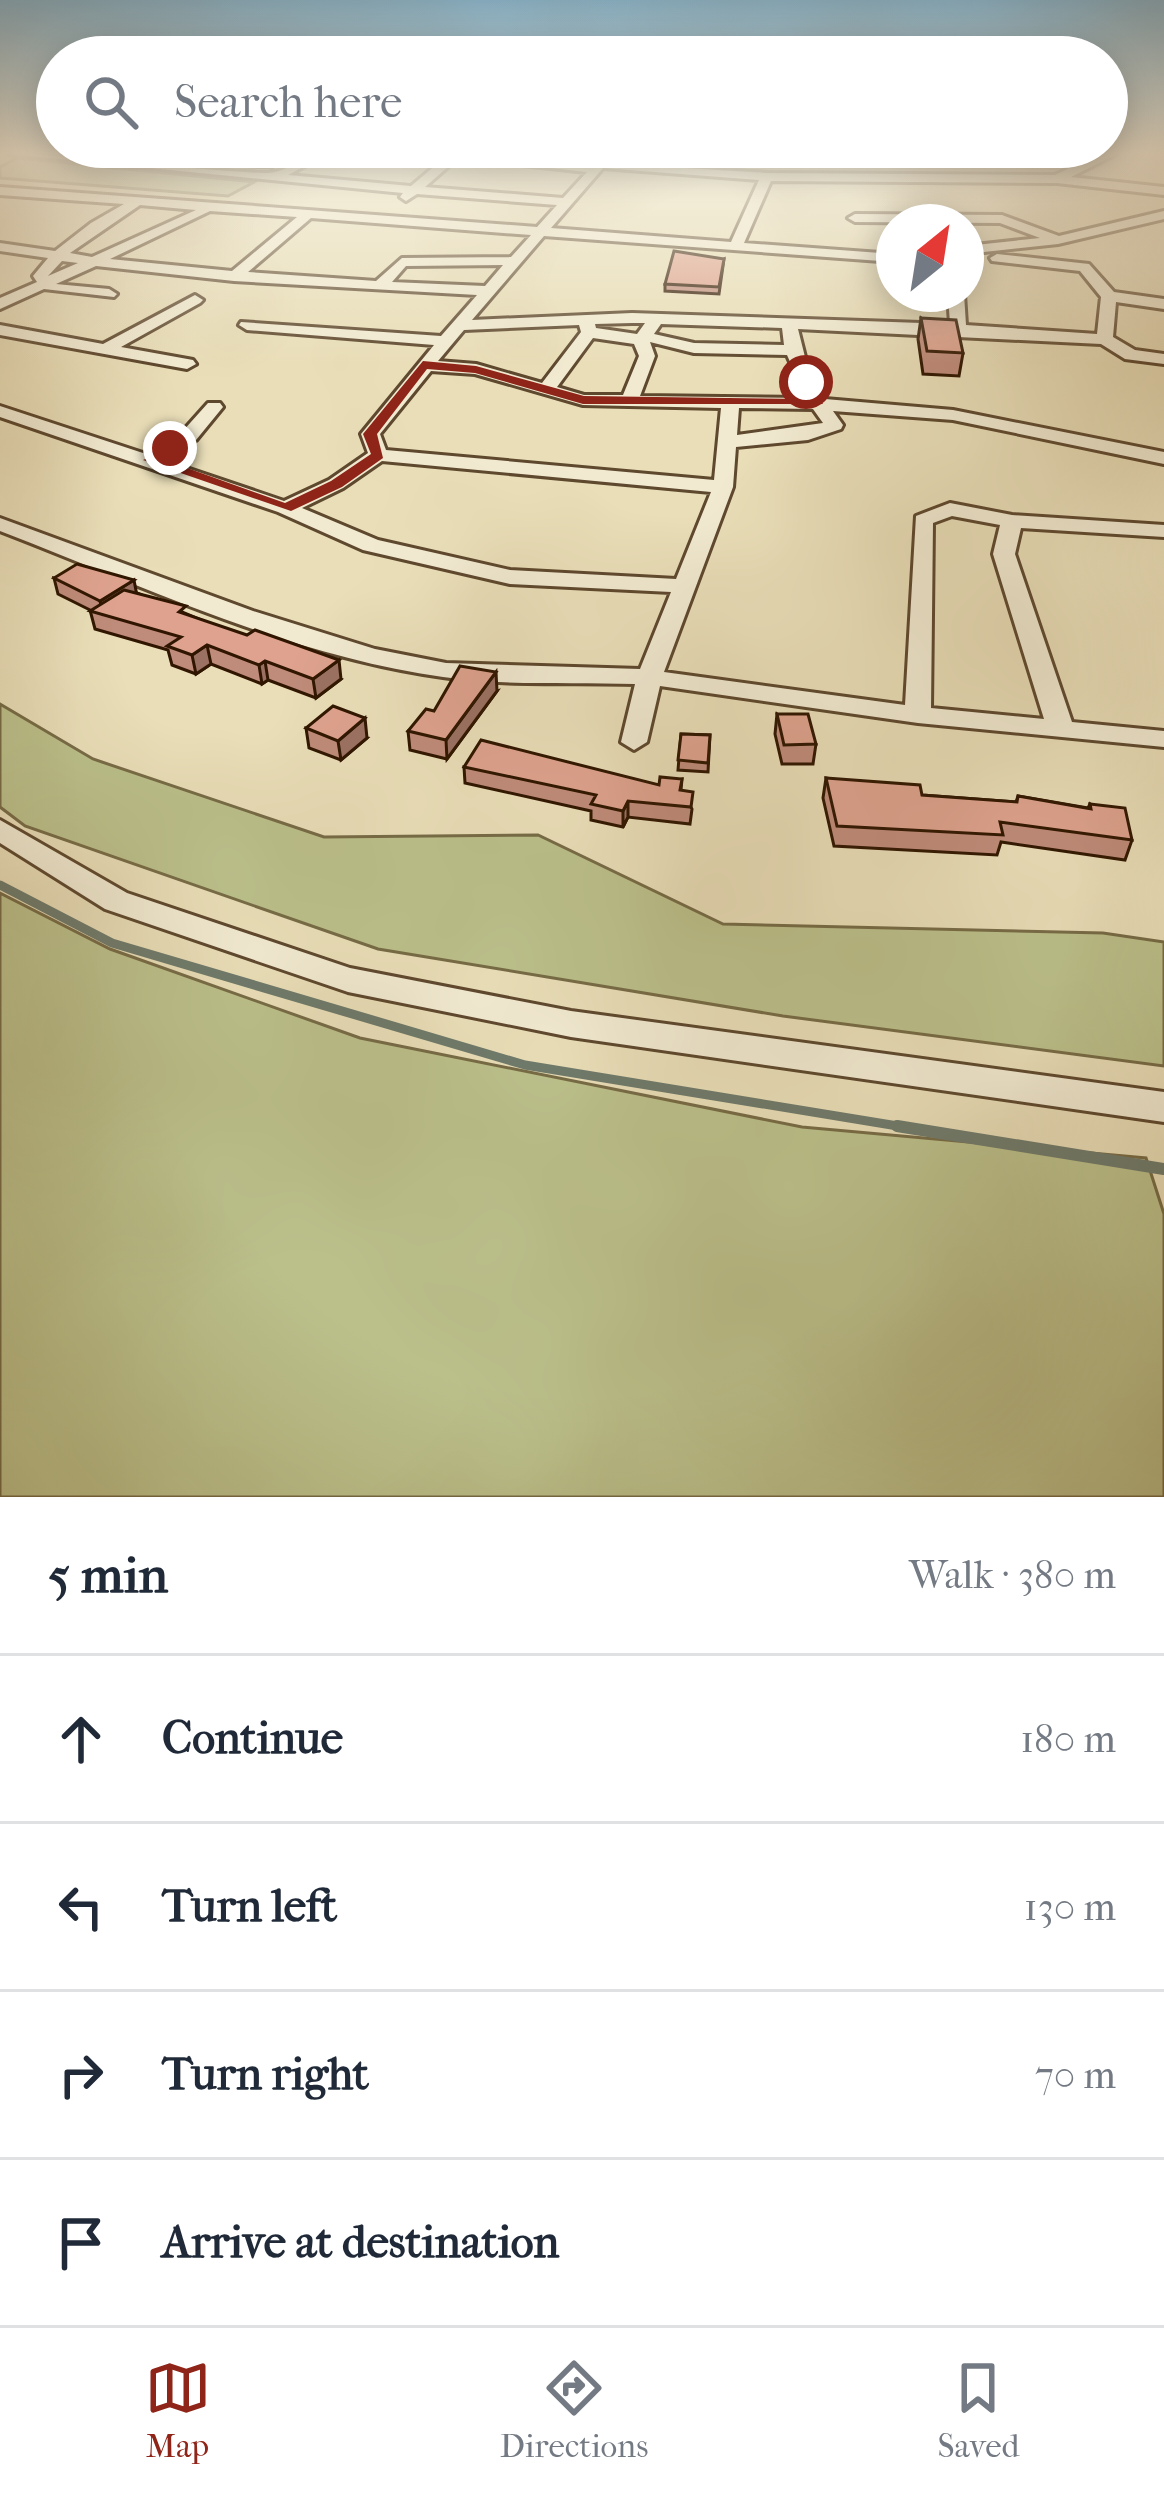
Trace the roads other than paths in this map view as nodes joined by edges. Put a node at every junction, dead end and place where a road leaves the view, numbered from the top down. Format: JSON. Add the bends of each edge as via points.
{"nodes":[{"id":1,"x":98,"y":224,"type":"edge"},
{"id":2,"x":176,"y":224,"type":"edge"},
{"id":3,"x":297,"y":224,"type":"edge"},
{"id":4,"x":430,"y":224,"type":"edge"},
{"id":5,"x":472,"y":224,"type":"edge"},
{"id":6,"x":549,"y":224,"type":"edge"},
{"id":7,"x":745,"y":224,"type":"edge"},
{"id":8,"x":1015,"y":224,"type":"edge"},
{"id":9,"x":1126,"y":224,"type":"edge"},
{"id":10,"x":1160,"y":230,"type":"edge"},
{"id":11,"x":543,"y":231,"type":"junction"},
{"id":12,"x":1058,"y":240,"type":"junction"},
{"id":13,"x":736,"y":243,"type":"junction"},
{"id":14,"x":0,"y":248,"type":"edge"},
{"id":15,"x":984,"y":250,"type":"edge"},
{"id":16,"x":876,"y":253,"type":"edge"},
{"id":17,"x":876,"y":253,"type":"edge"},
{"id":18,"x":984,"y":254,"type":"edge"},
{"id":19,"x":58,"y":255,"type":"junction"},
{"id":20,"x":994,"y":256,"type":"junction"},
{"id":21,"x":94,"y":260,"type":"junction"},
{"id":22,"x":515,"y":261,"type":"junction"},
{"id":23,"x":234,"y":277,"type":"junction"},
{"id":24,"x":46,"y":284,"type":"junction"},
{"id":25,"x":380,"y":286,"type":"junction"},
{"id":26,"x":489,"y":291,"type":"junction"},
{"id":27,"x":109,"y":294,"type":"dead end"},
{"id":28,"x":1109,"y":296,"type":"junction"},
{"id":29,"x":195,"y":301,"type":"dead end"},
{"id":30,"x":0,"y":304,"type":"edge"},
{"id":31,"x":1164,"y":304,"type":"edge"},
{"id":32,"x":957,"y":312,"type":"edge"},
{"id":33,"x":789,"y":323,"type":"junction"},
{"id":34,"x":247,"y":325,"type":"dead end"},
{"id":35,"x":459,"y":325,"type":"junction"},
{"id":36,"x":588,"y":327,"type":"junction"},
{"id":37,"x":0,"y":330,"type":"edge"},
{"id":38,"x":958,"y":330,"type":"junction"},
{"id":39,"x":648,"y":332,"type":"junction"},
{"id":40,"x":442,"y":340,"type":"junction"},
{"id":41,"x":1105,"y":340,"type":"junction"},
{"id":42,"x":105,"y":350,"type":"junction"},
{"id":43,"x":791,"y":350,"type":"junction"},
{"id":44,"x":1164,"y":359,"type":"edge"},
{"id":45,"x":188,"y":364,"type":"dead end"},
{"id":46,"x":423,"y":365,"type":"junction"},
{"id":47,"x":545,"y":391,"type":"junction"},
{"id":48,"x":629,"y":401,"type":"junction"},
{"id":49,"x":730,"y":404,"type":"junction"},
{"id":50,"x":817,"y":404,"type":"junction"},
{"id":51,"x":214,"y":406,"type":"dead end"},
{"id":52,"x":0,"y":410,"type":"edge"},
{"id":53,"x":726,"y":442,"type":"junction"},
{"id":54,"x":378,"y":455,"type":"junction"},
{"id":55,"x":1164,"y":458,"type":"edge"},
{"id":56,"x":150,"y":460,"type":"junction"},
{"id":57,"x":723,"y":487,"type":"junction"},
{"id":58,"x":285,"y":508,"type":"junction"},
{"id":59,"x":1012,"y":521,"type":"junction"},
{"id":60,"x":0,"y":524,"type":"edge"},
{"id":61,"x":1164,"y":530,"type":"edge"},
{"id":62,"x":681,"y":586,"type":"junction"},
{"id":63,"x":649,"y":677,"type":"junction"},
{"id":64,"x":918,"y":715,"type":"junction"},
{"id":65,"x":1061,"y":730,"type":"junction"},
{"id":66,"x":1164,"y":739,"type":"edge"},
{"id":67,"x":634,"y":742,"type":"dead end"},
{"id":68,"x":0,"y":830,"type":"edge"},
{"id":69,"x":1164,"y":1107,"type":"edge"}],
"edges":[{"from":1,"to":19,"type":"street"},
{"from":2,"to":21,"type":"street"},
{"from":3,"to":23,"type":"street"},
{"from":4,"to":11,"type":"street"},
{"from":5,"to":11,"type":"street"},
{"from":6,"to":11,"type":"street"},
{"from":7,"to":13,"type":"street"},
{"from":8,"to":12,"type":"street"},
{"from":9,"to":12,"type":"street"},
{"from":10,"to":20,"type":"street"},
{"from":11,"to":13,"type":"street"},
{"from":11,"to":17,"type":"street"},
{"from":11,"to":22,"type":"street"},
{"from":12,"to":15,"type":"street"},
{"from":13,"to":16,"type":"street"},
{"from":14,"to":19,"type":"street"},
{"from":18,"to":20,"type":"street"},
{"from":19,"to":21,"type":"street"},
{"from":19,"to":24,"type":"street","via":[[40,276]]},
{"from":20,"to":28,"type":"street","via":[[1084,267]]},
{"from":21,"to":23,"type":"street"},
{"from":21,"to":24,"type":"street"},
{"from":22,"to":25,"type":"street","via":[[401,262]]},
{"from":22,"to":26,"type":"street"},
{"from":23,"to":25,"type":"street"},
{"from":24,"to":27,"type":"street"},
{"from":24,"to":30,"type":"street"},
{"from":25,"to":26,"type":"street"},
{"from":26,"to":35,"type":"street"},
{"from":28,"to":31,"type":"street"},
{"from":28,"to":41,"type":"street"},
{"from":29,"to":42,"type":"street"},
{"from":32,"to":38,"type":"street"},
{"from":33,"to":38,"type":"street"},
{"from":33,"to":39,"type":"street"},
{"from":33,"to":43,"type":"street"},
{"from":34,"to":40,"type":"street"},
{"from":35,"to":36,"type":"street"},
{"from":35,"to":40,"type":"street"},
{"from":36,"to":39,"type":"street"},
{"from":36,"to":47,"type":"street"},
{"from":37,"to":42,"type":"street"},
{"from":38,"to":41,"type":"street"},
{"from":39,"to":43,"type":"street","via":[[694,348]]},
{"from":39,"to":48,"type":"street"},
{"from":40,"to":46,"type":"street"},
{"from":41,"to":44,"type":"street","via":[[1131,356]]},
{"from":42,"to":45,"type":"street"},
{"from":43,"to":50,"type":"street"},
{"from":46,"to":47,"type":"street","via":[[476,369]]},
{"from":46,"to":54,"type":"street","via":[[370,434]]},
{"from":47,"to":48,"type":"street"},
{"from":48,"to":49,"type":"street"},
{"from":49,"to":50,"type":"street"},
{"from":49,"to":53,"type":"street"},
{"from":50,"to":53,"type":"street","via":[[834,424]]},
{"from":50,"to":55,"type":"street","via":[[1006,422]]},
{"from":51,"to":56,"type":"street","via":[[189,436]]},
{"from":52,"to":56,"type":"street"},
{"from":53,"to":57,"type":"street"},
{"from":54,"to":57,"type":"street"},
{"from":54,"to":58,"type":"street"},
{"from":56,"to":58,"type":"street"},
{"from":57,"to":62,"type":"street"},
{"from":58,"to":62,"type":"street","via":[[348,538],[510,577]]},
{"from":59,"to":61,"type":"street"},
{"from":59,"to":64,"type":"street","via":[[950,509],[923,520]]},
{"from":59,"to":65,"type":"street","via":[[1004,554]]},
{"from":60,"to":63,"type":"street","via":[[371,656],[446,670]]},
{"from":62,"to":63,"type":"street"},
{"from":63,"to":64,"type":"street"},
{"from":63,"to":67,"type":"street"},
{"from":64,"to":65,"type":"street"},
{"from":65,"to":66,"type":"street"},
{"from":68,"to":69,"type":"street","via":[[116,901],[348,980],[571,1024]]}]}
